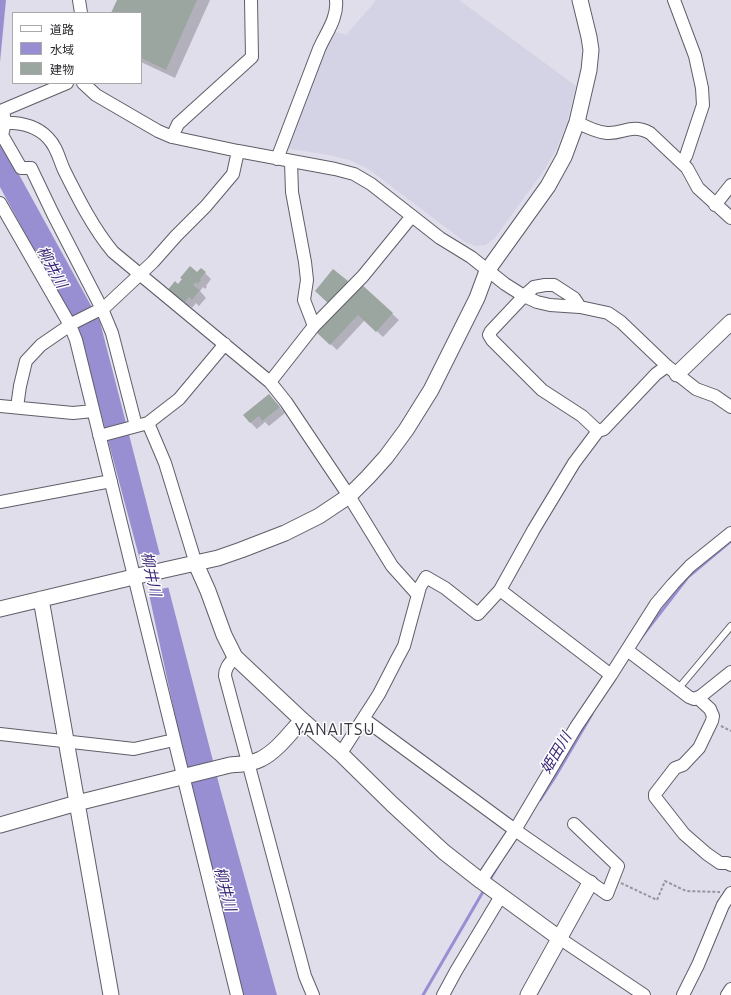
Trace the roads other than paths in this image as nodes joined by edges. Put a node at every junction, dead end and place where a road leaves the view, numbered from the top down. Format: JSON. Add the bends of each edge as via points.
{"nodes":[{"id":1,"x":79,"y":0,"type":"edge"},
{"id":2,"x":251,"y":0,"type":"edge"},
{"id":3,"x":336,"y":0,"type":"edge"},
{"id":4,"x":580,"y":0,"type":"edge"},
{"id":5,"x":674,"y":0,"type":"edge"},
{"id":6,"x":81,"y":12,"type":"edge"},
{"id":7,"x":65,"y":84,"type":"edge"},
{"id":8,"x":84,"y":84,"type":"edge"},
{"id":9,"x":577,"y":122,"type":"junction"},
{"id":10,"x":3,"y":123,"type":"edge"},
{"id":11,"x":172,"y":137,"type":"junction"},
{"id":12,"x":238,"y":151,"type":"junction"},
{"id":13,"x":277,"y":159,"type":"junction"},
{"id":14,"x":291,"y":162,"type":"junction"},
{"id":15,"x":682,"y":162,"type":"junction"},
{"id":16,"x":731,"y":185,"type":"edge"},
{"id":17,"x":0,"y":203,"type":"edge"},
{"id":18,"x":715,"y":205,"type":"junction"},
{"id":19,"x":412,"y":216,"type":"junction"},
{"id":20,"x":731,"y":218,"type":"edge"},
{"id":21,"x":487,"y":271,"type":"junction"},
{"id":22,"x":140,"y":274,"type":"junction"},
{"id":23,"x":524,"y":296,"type":"junction"},
{"id":24,"x":580,"y":307,"type":"junction"},
{"id":25,"x":100,"y":310,"type":"junction"},
{"id":26,"x":731,"y":322,"type":"edge"},
{"id":27,"x":72,"y":324,"type":"junction"},
{"id":28,"x":314,"y":326,"type":"junction"},
{"id":29,"x":225,"y":344,"type":"junction"},
{"id":30,"x":672,"y":370,"type":"junction"},
{"id":31,"x":270,"y":382,"type":"junction"},
{"id":32,"x":0,"y":406,"type":"edge"},
{"id":33,"x":17,"y":407,"type":"junction"},
{"id":34,"x":731,"y":407,"type":"edge"},
{"id":35,"x":93,"y":411,"type":"junction"},
{"id":36,"x":138,"y":425,"type":"junction"},
{"id":37,"x":598,"y":431,"type":"junction"},
{"id":38,"x":101,"y":435,"type":"junction"},
{"id":39,"x":111,"y":481,"type":"junction"},
{"id":40,"x":349,"y":496,"type":"junction"},
{"id":41,"x":0,"y":502,"type":"edge"},
{"id":42,"x":731,"y":533,"type":"edge"},
{"id":43,"x":196,"y":564,"type":"junction"},
{"id":44,"x":138,"y":576,"type":"junction"},
{"id":45,"x":500,"y":590,"type":"junction"},
{"id":46,"x":418,"y":595,"type":"junction"},
{"id":47,"x":41,"y":599,"type":"junction"},
{"id":48,"x":0,"y":609,"type":"edge"},
{"id":49,"x":731,"y":626,"type":"edge"},
{"id":50,"x":627,"y":650,"type":"junction"},
{"id":51,"x":235,"y":657,"type":"junction"},
{"id":52,"x":731,"y":672,"type":"edge"},
{"id":53,"x":611,"y":675,"type":"junction"},
{"id":54,"x":678,"y":688,"type":"junction"},
{"id":55,"x":698,"y":698,"type":"junction"},
{"id":56,"x":364,"y":719,"type":"junction"},
{"id":57,"x":302,"y":720,"type":"junction"},
{"id":58,"x":0,"y":734,"type":"edge"},
{"id":59,"x":174,"y":740,"type":"junction"},
{"id":60,"x":66,"y":742,"type":"junction"},
{"id":61,"x":340,"y":753,"type":"junction"},
{"id":62,"x":248,"y":763,"type":"junction"},
{"id":63,"x":188,"y":776,"type":"junction"},
{"id":64,"x":77,"y":803,"type":"junction"},
{"id":65,"x":574,"y":824,"type":"dead end"},
{"id":66,"x":0,"y":825,"type":"edge"},
{"id":67,"x":515,"y":830,"type":"junction"},
{"id":68,"x":731,"y":866,"type":"edge"},
{"id":69,"x":590,"y":883,"type":"junction"},
{"id":70,"x":489,"y":887,"type":"junction"},
{"id":71,"x":731,"y":893,"type":"edge"},
{"id":72,"x":559,"y":938,"type":"junction"},
{"id":73,"x":731,"y":990,"type":"edge"},
{"id":74,"x":111,"y":995,"type":"edge"},
{"id":75,"x":237,"y":995,"type":"edge"},
{"id":76,"x":313,"y":995,"type":"edge"},
{"id":77,"x":443,"y":995,"type":"edge"},
{"id":78,"x":528,"y":995,"type":"edge"},
{"id":79,"x":644,"y":995,"type":"edge"},
{"id":80,"x":683,"y":995,"type":"edge"},
{"id":81,"x":727,"y":995,"type":"edge"}],
"edges":[{"from":1,"to":6,"type":"street"},
{"from":2,"to":11,"type":"street","via":[[252,57],[178,124]]},
{"from":3,"to":13,"type":"street","via":[[333,23],[320,47]]},
{"from":4,"to":9,"type":"street","via":[[591,50]]},
{"from":5,"to":15,"type":"street","via":[[695,56],[703,105]]},
{"from":7,"to":10,"type":"street","via":[[3,110]]},
{"from":8,"to":11,"type":"street","via":[[96,95]]},
{"from":9,"to":15,"type":"street","via":[[608,133],[635,128],[644,130]]},
{"from":9,"to":21,"type":"street","via":[[564,157],[548,186]]},
{"from":10,"to":22,"type":"street","via":[[27,125],[48,137],[100,237],[113,252]]},
{"from":10,"to":25,"type":"street","via":[[2,135],[22,168],[31,168]]},
{"from":11,"to":12,"type":"street"},
{"from":12,"to":13,"type":"street"},
{"from":12,"to":22,"type":"street","via":[[233,174],[206,206]]},
{"from":13,"to":14,"type":"street"},
{"from":14,"to":19,"type":"street","via":[[354,174]]},
{"from":14,"to":28,"type":"street","via":[[292,192],[307,280],[304,300]]},
{"from":15,"to":18,"type":"street","via":[[698,188]]},
{"from":16,"to":18,"type":"street"},
{"from":17,"to":27,"type":"street"},
{"from":18,"to":20,"type":"street"},
{"from":19,"to":21,"type":"street"},
{"from":19,"to":28,"type":"street","via":[[363,276]]},
{"from":21,"to":23,"type":"street"},
{"from":21,"to":40,"type":"street","via":[[477,298],[423,404],[386,457]]},
{"from":22,"to":25,"type":"street"},
{"from":22,"to":29,"type":"street"},
{"from":23,"to":24,"type":"street","via":[[550,305]]},
{"from":23,"to":24,"type":"street","via":[[534,287],[554,285],[574,298]]},
{"from":23,"to":37,"type":"street","via":[[489,335],[542,390],[582,416]]},
{"from":24,"to":30,"type":"street","via":[[608,313]]},
{"from":25,"to":27,"type":"street"},
{"from":25,"to":36,"type":"street","via":[[112,333]]},
{"from":26,"to":30,"type":"street"},
{"from":27,"to":33,"type":"street","via":[[41,345],[26,361]]},
{"from":27,"to":35,"type":"street"},
{"from":28,"to":31,"type":"street"},
{"from":29,"to":31,"type":"street"},
{"from":29,"to":36,"type":"street","via":[[179,399]]},
{"from":30,"to":34,"type":"street","via":[[696,389],[715,396]]},
{"from":30,"to":37,"type":"street","via":[[656,374],[604,429]]},
{"from":31,"to":40,"type":"street"},
{"from":32,"to":33,"type":"street"},
{"from":33,"to":35,"type":"street","via":[[73,413]]},
{"from":35,"to":38,"type":"street"},
{"from":36,"to":38,"type":"street"},
{"from":36,"to":43,"type":"street","via":[[165,463]]},
{"from":37,"to":45,"type":"street","via":[[570,470]]},
{"from":38,"to":39,"type":"street"},
{"from":39,"to":41,"type":"street"},
{"from":39,"to":44,"type":"street"},
{"from":40,"to":43,"type":"street","via":[[319,516],[285,533]]},
{"from":40,"to":46,"type":"street","via":[[392,566]]},
{"from":42,"to":50,"type":"street","via":[[690,566],[673,584],[656,604]]},
{"from":43,"to":44,"type":"street"},
{"from":43,"to":51,"type":"street","via":[[224,636]]},
{"from":44,"to":47,"type":"street"},
{"from":44,"to":59,"type":"street"},
{"from":45,"to":46,"type":"street","via":[[478,614],[445,588],[426,577]]},
{"from":45,"to":53,"type":"street"},
{"from":46,"to":56,"type":"street","via":[[404,646]]},
{"from":47,"to":48,"type":"street"},
{"from":47,"to":60,"type":"street"},
{"from":49,"to":54,"type":"lane"},
{"from":50,"to":53,"type":"street"},
{"from":50,"to":54,"type":"street"},
{"from":51,"to":57,"type":"street"},
{"from":51,"to":62,"type":"street","via":[[227,666],[225,676]]},
{"from":52,"to":55,"type":"street"},
{"from":53,"to":67,"type":"street","via":[[576,727]]},
{"from":54,"to":55,"type":"street","via":[[689,697]]},
{"from":55,"to":68,"type":"street","via":[[710,709],[712,722],[699,748],[683,765],[675,768],[654,797],[684,834],[720,863],[728,863]]},
{"from":56,"to":61,"type":"street"},
{"from":56,"to":67,"type":"street"},
{"from":57,"to":61,"type":"street"},
{"from":57,"to":62,"type":"street","via":[[273,750],[261,759]]},
{"from":58,"to":60,"type":"street"},
{"from":59,"to":60,"type":"street","via":[[134,749]]},
{"from":59,"to":63,"type":"street"},
{"from":60,"to":64,"type":"street"},
{"from":61,"to":70,"type":"street","via":[[444,852]]},
{"from":62,"to":63,"type":"street"},
{"from":62,"to":76,"type":"street","via":[[305,976]]},
{"from":63,"to":64,"type":"street"},
{"from":63,"to":75,"type":"street"},
{"from":64,"to":66,"type":"street"},
{"from":64,"to":74,"type":"street"},
{"from":65,"to":69,"type":"street","via":[[618,866],[607,894]]},
{"from":67,"to":69,"type":"street"},
{"from":67,"to":70,"type":"street"},
{"from":69,"to":72,"type":"street"},
{"from":70,"to":72,"type":"street"},
{"from":70,"to":77,"type":"street","via":[[456,971]]},
{"from":71,"to":80,"type":"street","via":[[723,905]]},
{"from":72,"to":78,"type":"street"},
{"from":72,"to":79,"type":"street"},
{"from":73,"to":81,"type":"street"}]}
